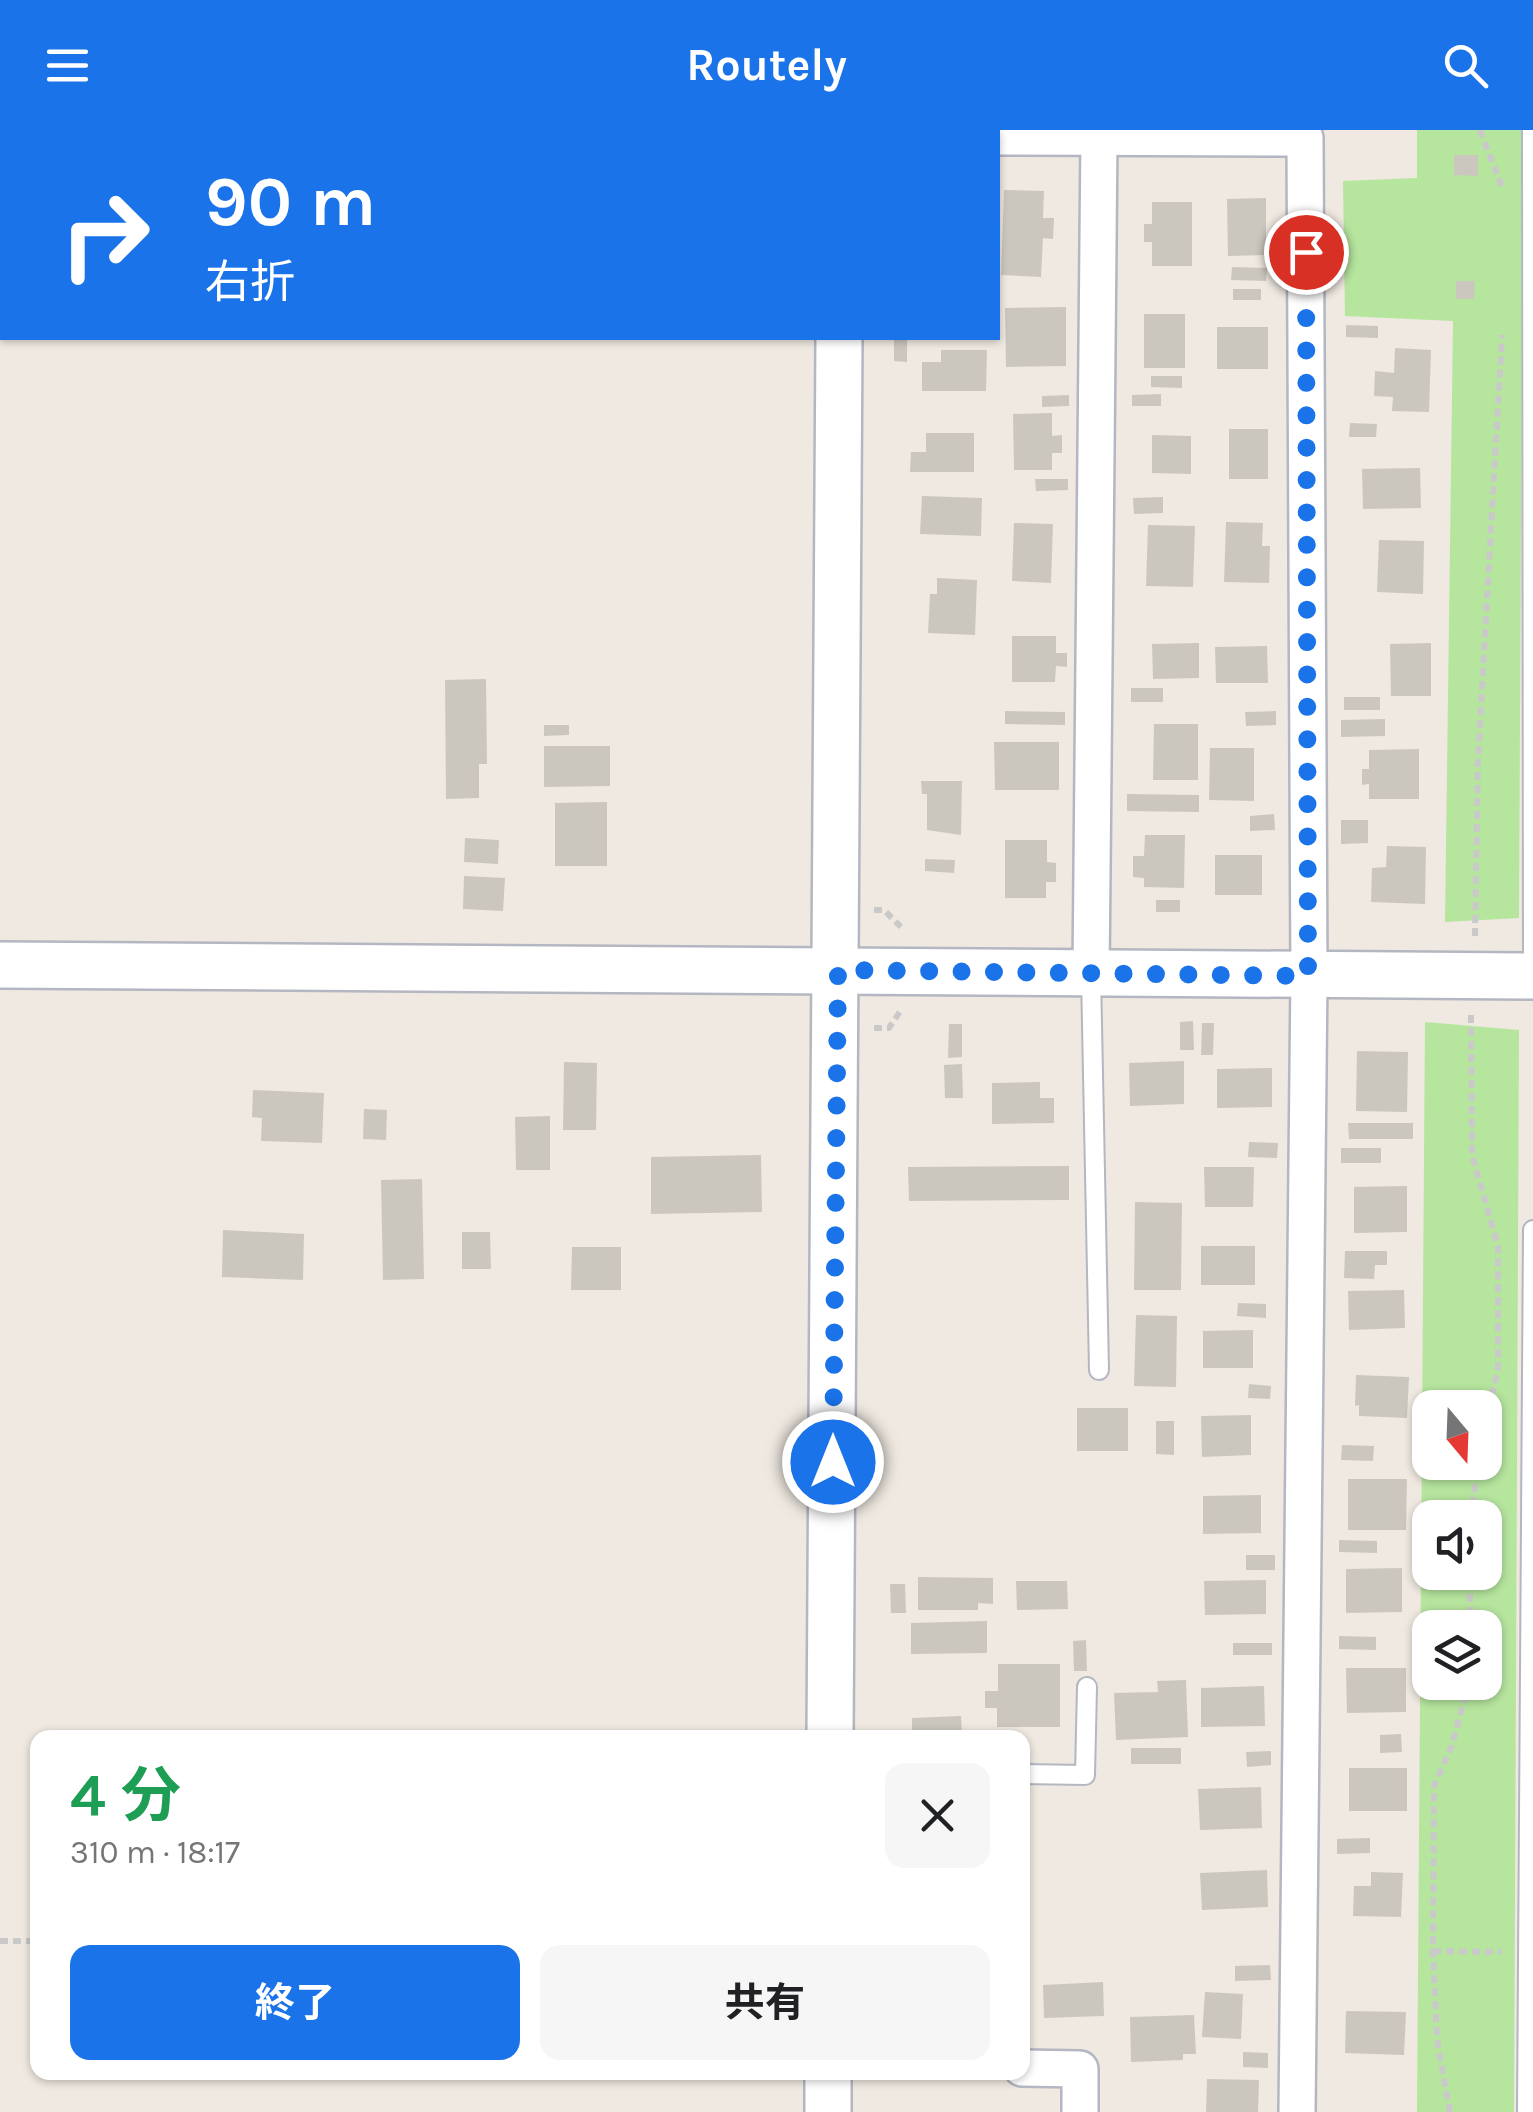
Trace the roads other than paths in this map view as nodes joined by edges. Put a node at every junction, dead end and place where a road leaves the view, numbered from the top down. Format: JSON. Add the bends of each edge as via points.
{"nodes":[{"id":1,"x":1532,"y":130,"type":"edge"},
{"id":2,"x":1305,"y":134,"type":"edge"},
{"id":3,"x":1120,"y":135,"type":"edge"},
{"id":4,"x":1000,"y":137,"type":"edge"},
{"id":5,"x":839,"y":340,"type":"edge"},
{"id":6,"x":0,"y":965,"type":"edge"},
{"id":7,"x":838,"y":970,"type":"junction"},
{"id":8,"x":1091,"y":974,"type":"junction"},
{"id":9,"x":1308,"y":976,"type":"junction"},
{"id":10,"x":1533,"y":977,"type":"edge"},
{"id":11,"x":1533,"y":1230,"type":"edge"},
{"id":12,"x":1099,"y":1370,"type":"dead end"},
{"id":13,"x":1088,"y":1687,"type":"dead end"},
{"id":14,"x":830,"y":1730,"type":"edge"},
{"id":15,"x":1030,"y":1774,"type":"edge"},
{"id":16,"x":1030,"y":2068,"type":"edge"},
{"id":17,"x":828,"y":2080,"type":"edge"},
{"id":18,"x":828,"y":2112,"type":"edge"},
{"id":19,"x":1080,"y":2112,"type":"edge"},
{"id":20,"x":1297,"y":2112,"type":"edge"},
{"id":21,"x":1527,"y":2112,"type":"edge"}],
"edges":[{"from":1,"to":10,"type":"lane"},
{"from":2,"to":3,"type":"street"},
{"from":2,"to":9,"type":"street"},
{"from":3,"to":4,"type":"street"},
{"from":3,"to":8,"type":"street"},
{"from":5,"to":7,"type":"street"},
{"from":6,"to":7,"type":"street"},
{"from":7,"to":8,"type":"street"},
{"from":7,"to":14,"type":"street"},
{"from":8,"to":9,"type":"street"},
{"from":8,"to":12,"type":"lane"},
{"from":9,"to":10,"type":"street"},
{"from":9,"to":20,"type":"street"},
{"from":11,"to":21,"type":"lane"},
{"from":13,"to":15,"type":"lane","via":[[1085,1776]]},
{"from":16,"to":19,"type":"street","via":[[1080,2069]]},
{"from":17,"to":18,"type":"street"}]}
